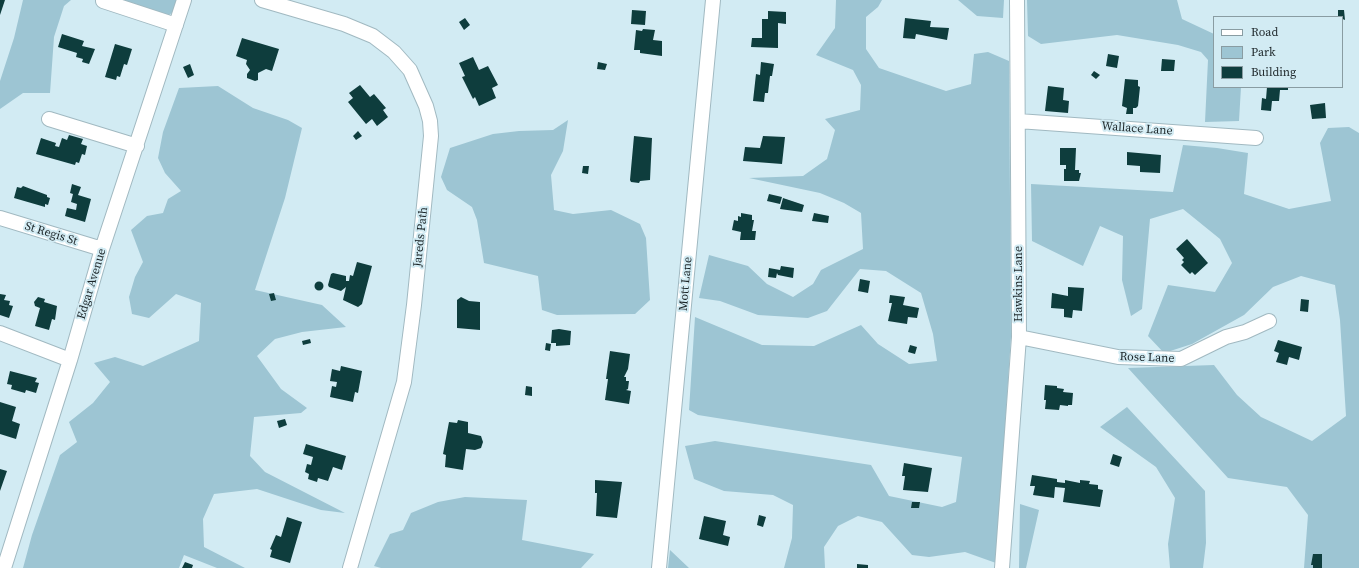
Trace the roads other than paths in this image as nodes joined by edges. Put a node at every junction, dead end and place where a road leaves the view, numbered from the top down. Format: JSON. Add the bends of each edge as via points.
{"nodes":[{"id":1,"x":184,"y":0,"type":"edge"},
{"id":2,"x":262,"y":0,"type":"edge"},
{"id":3,"x":713,"y":0,"type":"edge"},
{"id":4,"x":1017,"y":0,"type":"edge"},
{"id":5,"x":103,"y":1,"type":"edge"},
{"id":6,"x":176,"y":25,"type":"junction"},
{"id":7,"x":49,"y":119,"type":"dead end"},
{"id":8,"x":1018,"y":121,"type":"junction"},
{"id":9,"x":1256,"y":138,"type":"dead end"},
{"id":10,"x":137,"y":146,"type":"junction"},
{"id":11,"x":0,"y":218,"type":"edge"},
{"id":12,"x":102,"y":249,"type":"junction"},
{"id":13,"x":1269,"y":321,"type":"dead end"},
{"id":14,"x":0,"y":333,"type":"edge"},
{"id":15,"x":1019,"y":337,"type":"junction"},
{"id":16,"x":70,"y":360,"type":"junction"},
{"id":17,"x":4,"y":568,"type":"edge"},
{"id":18,"x":350,"y":568,"type":"edge"},
{"id":19,"x":659,"y":568,"type":"edge"},
{"id":20,"x":1002,"y":568,"type":"edge"}],
"edges":[{"from":1,"to":6,"type":"street","name":"Edgar Avenue"},
{"from":2,"to":18,"type":"street","name":"Jareds Path","via":[[344,24],[372,36],[394,52],[410,70],[430,121],[430,151],[404,382]]},
{"from":3,"to":19,"type":"street","name":"Mott Lane"},
{"from":4,"to":8,"type":"street","name":"Hawkins Lane"},
{"from":5,"to":6,"type":"street"},
{"from":6,"to":10,"type":"street","name":"Edgar Avenue"},
{"from":7,"to":10,"type":"street"},
{"from":8,"to":9,"type":"street","name":"Wallace Lane"},
{"from":8,"to":15,"type":"street","name":"Hawkins Lane"},
{"from":10,"to":12,"type":"street","name":"Edgar Avenue"},
{"from":11,"to":12,"type":"street","name":"St Regis St"},
{"from":12,"to":16,"type":"street","name":"Edgar Avenue"},
{"from":13,"to":15,"type":"street","name":"Rose Lane","via":[[1226,337],[1181,359],[1118,358]]},
{"from":14,"to":16,"type":"street"},
{"from":15,"to":20,"type":"street","name":"Hawkins Lane"},
{"from":16,"to":17,"type":"street","name":"Edgar Avenue"}]}
